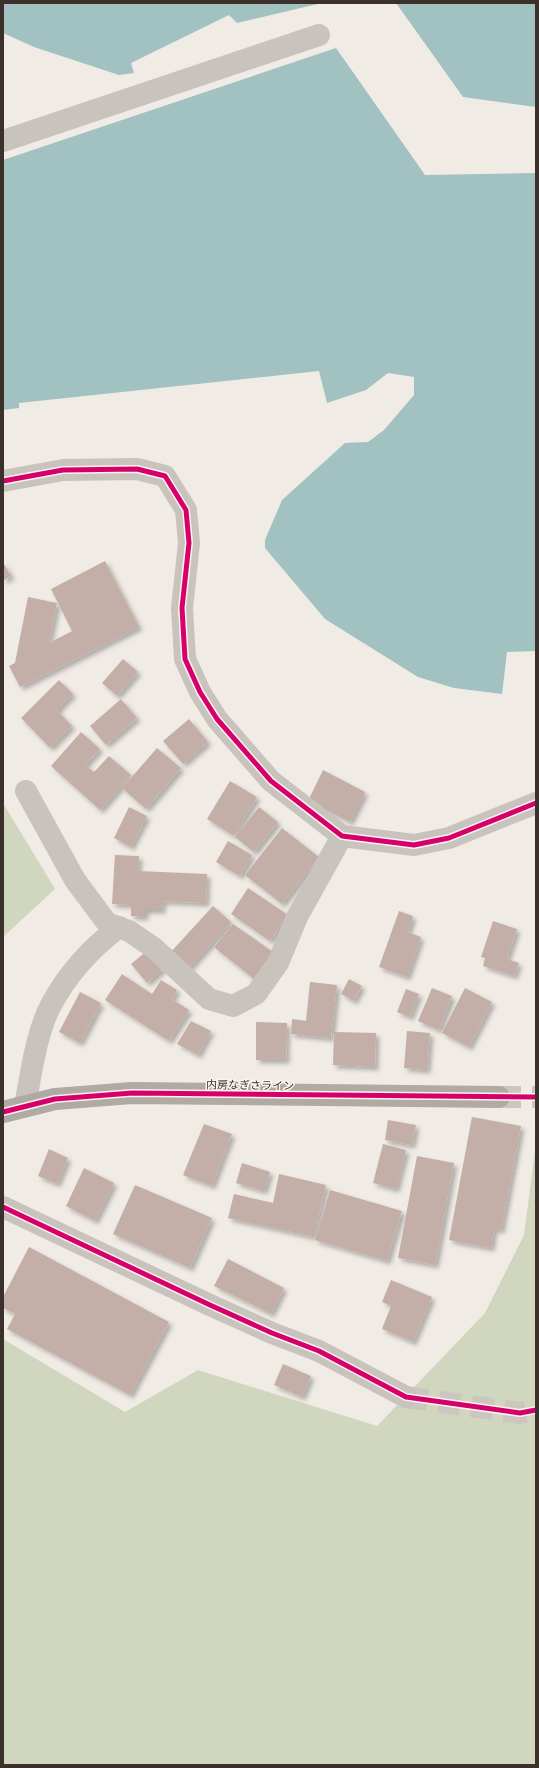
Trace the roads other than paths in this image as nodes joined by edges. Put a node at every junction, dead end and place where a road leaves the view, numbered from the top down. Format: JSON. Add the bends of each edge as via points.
{"nodes":[{"id":1,"x":319,"y":35,"type":"dead end"},
{"id":2,"x":3,"y":141,"type":"edge"},
{"id":3,"x":3,"y":481,"type":"edge"},
{"id":4,"x":26,"y":791,"type":"dead end"},
{"id":5,"x":536,"y":803,"type":"edge"},
{"id":6,"x":342,"y":836,"type":"junction"},
{"id":7,"x":119,"y":928,"type":"junction"},
{"id":8,"x":499,"y":1097,"type":"tunnel mouth"},
{"id":9,"x":25,"y":1106,"type":"junction"},
{"id":10,"x":3,"y":1112,"type":"edge"},
{"id":11,"x":3,"y":1207,"type":"edge"},
{"id":12,"x":406,"y":1397,"type":"tunnel mouth"}],
"edges":[{"from":1,"to":2,"type":"street"},
{"from":3,"to":6,"type":"street","via":[[63,470],[137,469],[166,476],[186,510],[189,543],[182,608],[185,659],[200,692],[217,719],[271,781]]},
{"from":4,"to":7,"type":"street","via":[[75,880],[107,923]]},
{"from":5,"to":6,"type":"street","via":[[448,838],[414,845]]},
{"from":6,"to":7,"type":"street","via":[[296,917],[278,963],[256,994],[233,1006],[209,999],[154,948],[129,931]]},
{"from":7,"to":9,"type":"street","via":[[98,943],[73,970],[50,1006],[38,1040]]},
{"from":8,"to":9,"type":"highway","name":"内房なぎさライン","via":[[132,1093],[55,1099]]},
{"from":9,"to":10,"type":"highway","name":"内房なぎさライン"},
{"from":11,"to":12,"type":"street","via":[[210,1305],[319,1351]]}]}
